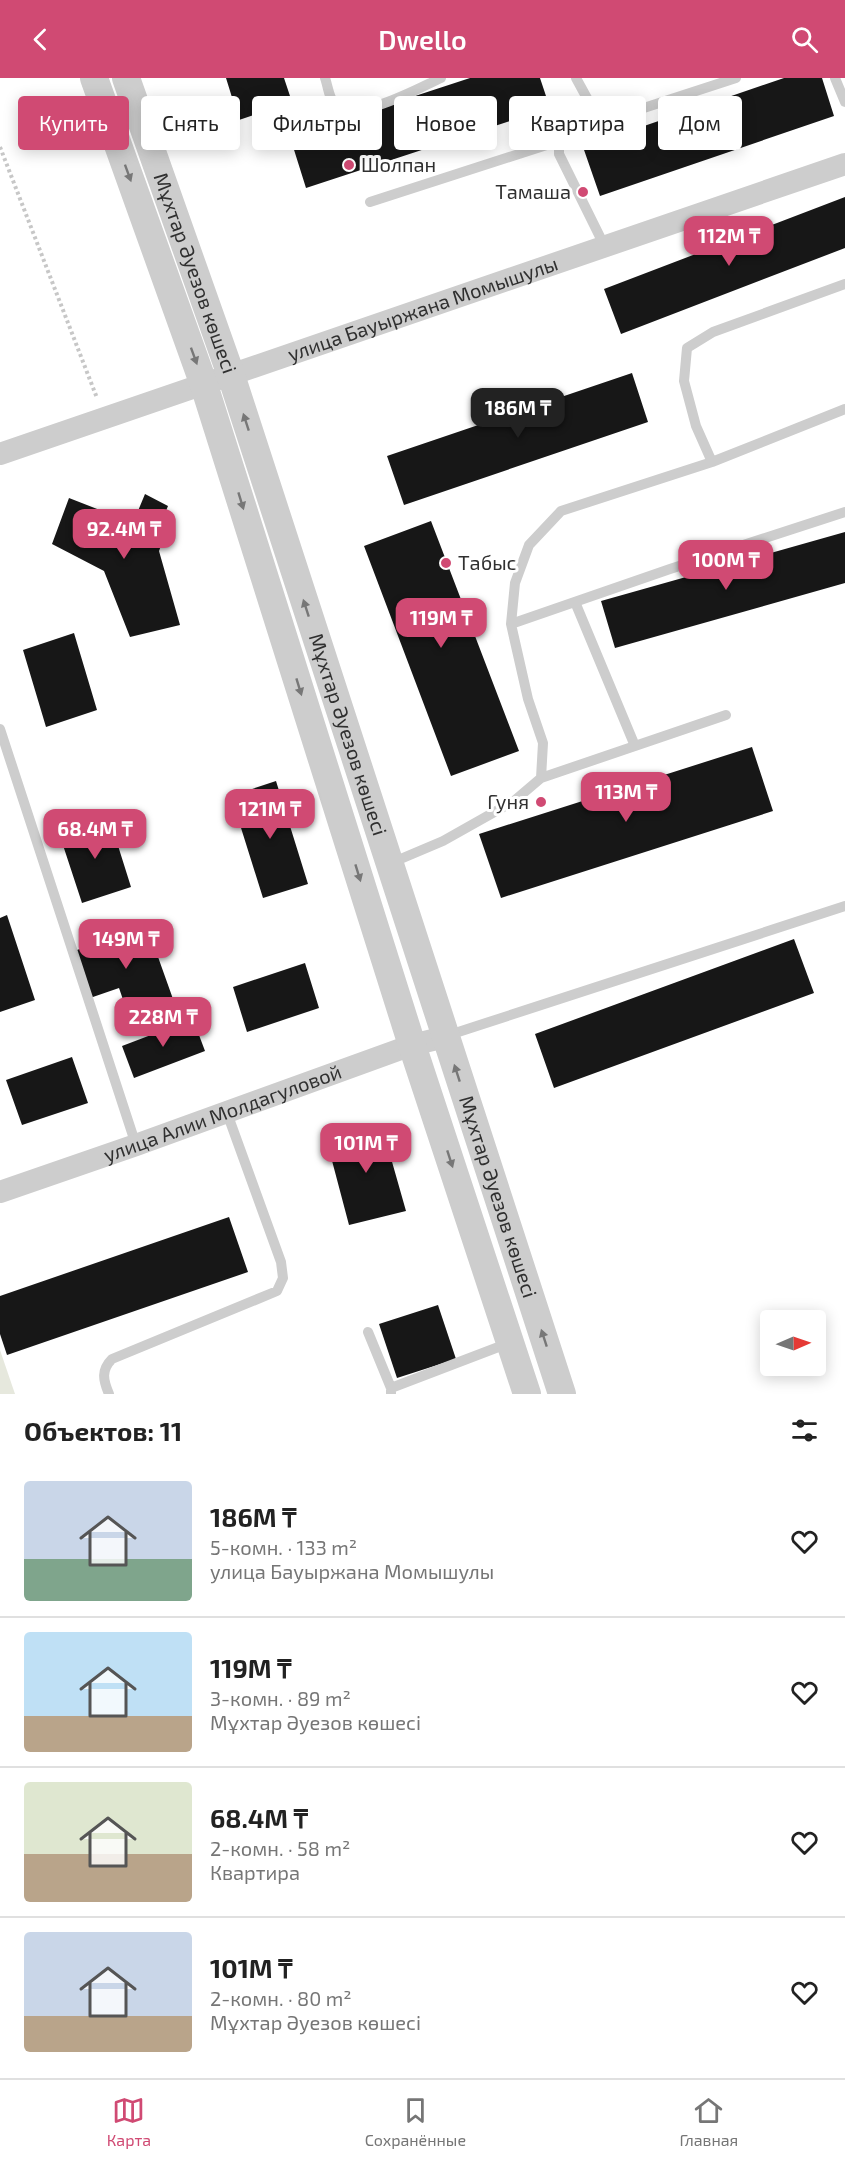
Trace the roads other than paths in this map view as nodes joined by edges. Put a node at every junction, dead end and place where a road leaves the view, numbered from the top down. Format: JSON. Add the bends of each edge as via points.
{"nodes":[{"id":1,"x":94,"y":78,"type":"edge"},
{"id":2,"x":126,"y":78,"type":"edge"},
{"id":3,"x":325,"y":78,"type":"edge"},
{"id":4,"x":441,"y":78,"type":"edge"},
{"id":5,"x":576,"y":78,"type":"edge"},
{"id":6,"x":736,"y":78,"type":"edge"},
{"id":7,"x":835,"y":78,"type":"edge"},
{"id":8,"x":586,"y":96,"type":"edge"},
{"id":9,"x":845,"y":102,"type":"edge"},
{"id":10,"x":646,"y":108,"type":"edge"},
{"id":11,"x":531,"y":150,"type":"edge"},
{"id":12,"x":559,"y":150,"type":"edge"},
{"id":13,"x":845,"y":164,"type":"edge"},
{"id":14,"x":370,"y":202,"type":"dead end"},
{"id":15,"x":605,"y":247,"type":"junction"},
{"id":16,"x":845,"y":284,"type":"edge"},
{"id":17,"x":231,"y":375,"type":"junction"},
{"id":18,"x":204,"y":385,"type":"junction"},
{"id":19,"x":845,"y":409,"type":"edge"},
{"id":20,"x":0,"y":454,"type":"edge"},
{"id":21,"x":712,"y":462,"type":"junction"},
{"id":22,"x":845,"y":512,"type":"edge"},
{"id":23,"x":575,"y":602,"type":"junction"},
{"id":24,"x":511,"y":624,"type":"junction"},
{"id":25,"x":726,"y":715,"type":"dead end"},
{"id":26,"x":0,"y":729,"type":"edge"},
{"id":27,"x":635,"y":746,"type":"junction"},
{"id":28,"x":541,"y":778,"type":"junction"},
{"id":29,"x":388,"y":864,"type":"junction"},
{"id":30,"x":845,"y":906,"type":"edge"},
{"id":31,"x":445,"y":1036,"type":"junction"},
{"id":32,"x":412,"y":1045,"type":"junction"},
{"id":33,"x":226,"y":1113,"type":"junction"},
{"id":34,"x":136,"y":1146,"type":"junction"},
{"id":35,"x":0,"y":1192,"type":"edge"},
{"id":36,"x":368,"y":1332,"type":"dead end"},
{"id":37,"x":510,"y":1342,"type":"junction"},
{"id":38,"x":391,"y":1391,"type":"edge"},
{"id":39,"x":109,"y":1394,"type":"edge"},
{"id":40,"x":527,"y":1394,"type":"edge"},
{"id":41,"x":562,"y":1394,"type":"edge"}],
"edges":[{"from":1,"to":18,"type":"street","name":"Мұхтар Әуезов көшесі","one_way":true},
{"from":2,"to":17,"type":"street","name":"Мұхтар Әуезов көшесі"},
{"from":3,"to":4,"type":"lane","via":[[333,102],[342,110],[358,111]]},
{"from":5,"to":8,"type":"lane"},
{"from":6,"to":10,"type":"lane"},
{"from":7,"to":9,"type":"lane"},
{"from":11,"to":14,"type":"lane"},
{"from":12,"to":15,"type":"lane"},
{"from":13,"to":15,"type":"street","name":"улица Бауыржана Момышулы"},
{"from":15,"to":17,"type":"street","name":"улица Бауыржана Момышулы"},
{"from":16,"to":21,"type":"lane","via":[[713,332],[687,348],[684,381],[696,426]]},
{"from":17,"to":18,"type":"street","name":"улица Бауыржана Момышулы"},
{"from":29,"to":17,"type":"street","name":"Мұхтар Әуезов көшесі","one_way":true},
{"from":18,"to":20,"type":"street","name":"улица Бауыржана Момышулы"},
{"from":18,"to":32,"type":"street","name":"Мұхтар Әуезов көшесі","one_way":true},
{"from":19,"to":21,"type":"lane"},
{"from":21,"to":24,"type":"lane","via":[[561,511],[529,546],[515,583]]},
{"from":22,"to":23,"type":"lane"},
{"from":23,"to":24,"type":"lane"},
{"from":23,"to":27,"type":"lane"},
{"from":24,"to":28,"type":"lane","via":[[528,699],[543,743]]},
{"from":25,"to":27,"type":"lane"},
{"from":26,"to":34,"type":"lane"},
{"from":27,"to":28,"type":"lane"},
{"from":28,"to":29,"type":"lane","via":[[514,801],[443,841]]},
{"from":29,"to":31,"type":"street","name":"Мұхтар Әуезов көшесі"},
{"from":30,"to":31,"type":"lane"},
{"from":31,"to":32,"type":"street","name":"улица Алии Молдагуловой"},
{"from":41,"to":31,"type":"street","name":"Мұхтар Әуезов көшесі","one_way":true},
{"from":32,"to":33,"type":"street","name":"улица Алии Молдагуловой"},
{"from":32,"to":37,"type":"street","name":"Мұхтар Әуезов көшесі","one_way":true},
{"from":33,"to":34,"type":"street","name":"улица Алии Молдагуловой"},
{"from":33,"to":39,"type":"lane","via":[[284,1278],[277,1291],[112,1359],[105,1366],[104,1376]]},
{"from":34,"to":35,"type":"street","name":"улица Алии Молдагуловой"},
{"from":36,"to":38,"type":"lane"},
{"from":37,"to":38,"type":"lane"},
{"from":37,"to":40,"type":"street","name":"Мұхтар Әуезов көшесі"}]}
